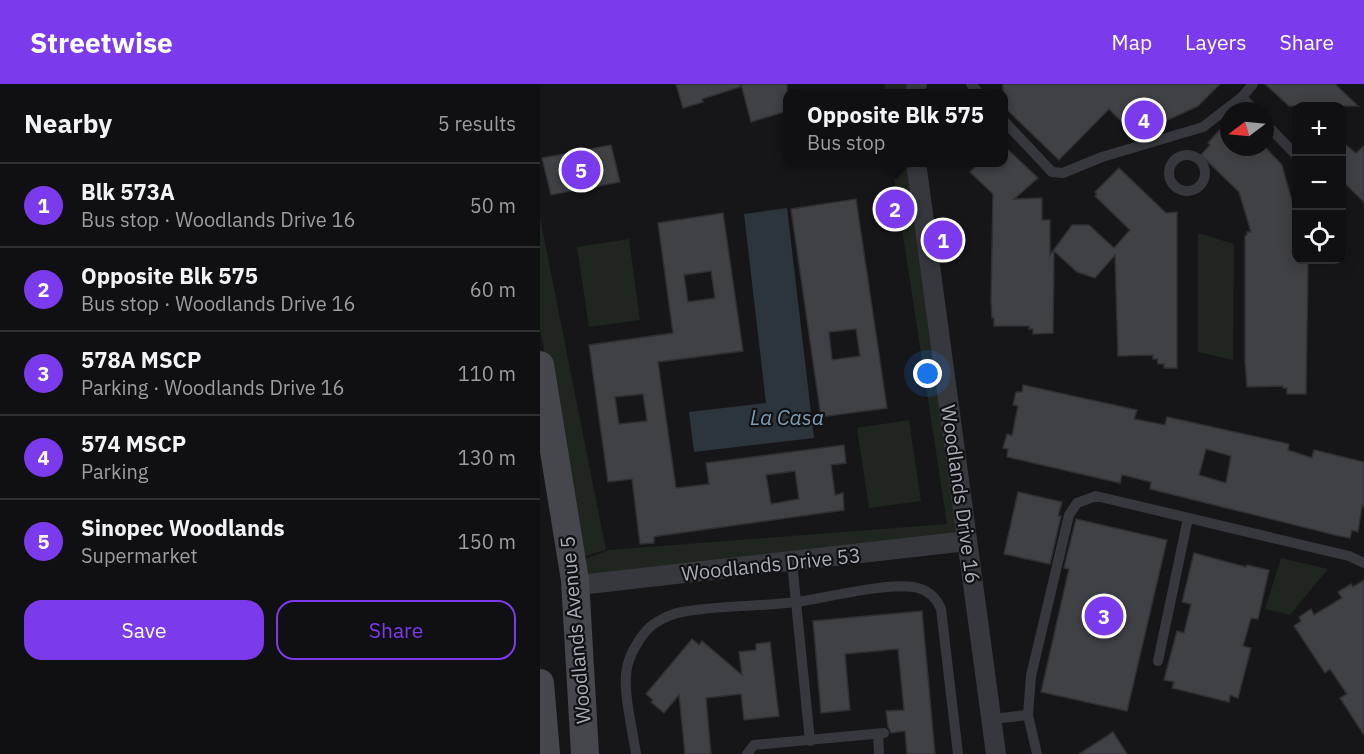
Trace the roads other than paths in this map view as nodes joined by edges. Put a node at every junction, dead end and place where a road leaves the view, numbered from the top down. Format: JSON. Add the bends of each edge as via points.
{"nodes":[{"id":1,"x":1253,"y":84,"type":"edge"},
{"id":2,"x":1242,"y":97,"type":"junction"},
{"id":3,"x":1246,"y":102,"type":"edge"},
{"id":4,"x":1008,"y":125,"type":"edge"},
{"id":5,"x":1182,"y":132,"type":"junction"},
{"id":6,"x":1274,"y":132,"type":"edge"},
{"id":7,"x":1292,"y":150,"type":"edge"},
{"id":8,"x":1181,"y":156,"type":"dead end"},
{"id":9,"x":917,"y":167,"type":"edge"},
{"id":10,"x":541,"y":378,"type":"edge"},
{"id":11,"x":540,"y":466,"type":"edge"},
{"id":12,"x":540,"y":502,"type":"edge"},
{"id":13,"x":1188,"y":518,"type":"junction"},
{"id":14,"x":967,"y":542,"type":"junction"},
{"id":15,"x":792,"y":562,"type":"junction"},
{"id":16,"x":1364,"y":563,"type":"edge"},
{"id":17,"x":575,"y":580,"type":"junction"},
{"id":18,"x":796,"y":602,"type":"junction"},
{"id":19,"x":1158,"y":661,"type":"dead end"},
{"id":20,"x":540,"y":683,"type":"edge"},
{"id":21,"x":1028,"y":715,"type":"junction"},
{"id":22,"x":992,"y":719,"type":"junction"},
{"id":23,"x":810,"y":741,"type":"junction"},
{"id":24,"x":879,"y":752,"type":"dead end"},
{"id":25,"x":546,"y":754,"type":"edge"},
{"id":26,"x":585,"y":754,"type":"edge"},
{"id":27,"x":636,"y":754,"type":"edge"},
{"id":28,"x":747,"y":754,"type":"edge"},
{"id":29,"x":958,"y":754,"type":"edge"},
{"id":30,"x":996,"y":754,"type":"edge"},
{"id":31,"x":1037,"y":754,"type":"edge"}],
"edges":[{"from":1,"to":2,"type":"lane"},
{"from":2,"to":3,"type":"lane"},
{"from":2,"to":5,"type":"lane","via":[[1203,128]]},
{"from":4,"to":5,"type":"lane","via":[[1052,172],[1063,173]]},
{"from":5,"to":8,"type":"lane","via":[[1177,142]]},
{"from":6,"to":7,"type":"lane"},
{"from":9,"to":14,"type":"street","name":"Woodlands Drive 16"},
{"from":10,"to":17,"type":"main road","name":"Woodlands Avenue 5"},
{"from":11,"to":12,"type":"main road","via":[[544,495]]},
{"from":13,"to":16,"type":"lane","via":[[1350,556]]},
{"from":13,"to":19,"type":"lane"},
{"from":13,"to":21,"type":"lane","via":[[1096,496],[1077,503],[1070,515],[1031,676]]},
{"from":14,"to":15,"type":"street","name":"Woodlands Drive 53"},
{"from":14,"to":22,"type":"street","name":"Woodlands Drive 16"},
{"from":15,"to":17,"type":"street","name":"Woodlands Drive 53","via":[[588,584]]},
{"from":15,"to":18,"type":"lane"},
{"from":17,"to":26,"type":"main road","name":"Woodlands Avenue 5"},
{"from":18,"to":23,"type":"lane"},
{"from":18,"to":27,"type":"lane","via":[[679,612],[646,631],[626,668]]},
{"from":18,"to":29,"type":"lane","via":[[908,587],[927,591],[938,601]]},
{"from":20,"to":25,"type":"main road","name":"Woodlands Avenue 5"},
{"from":21,"to":22,"type":"lane"},
{"from":21,"to":31,"type":"lane"},
{"from":22,"to":30,"type":"street","name":"Woodlands Drive 16"},
{"from":23,"to":24,"type":"lane","via":[[881,734]]},
{"from":23,"to":28,"type":"lane","via":[[754,745]]}]}
